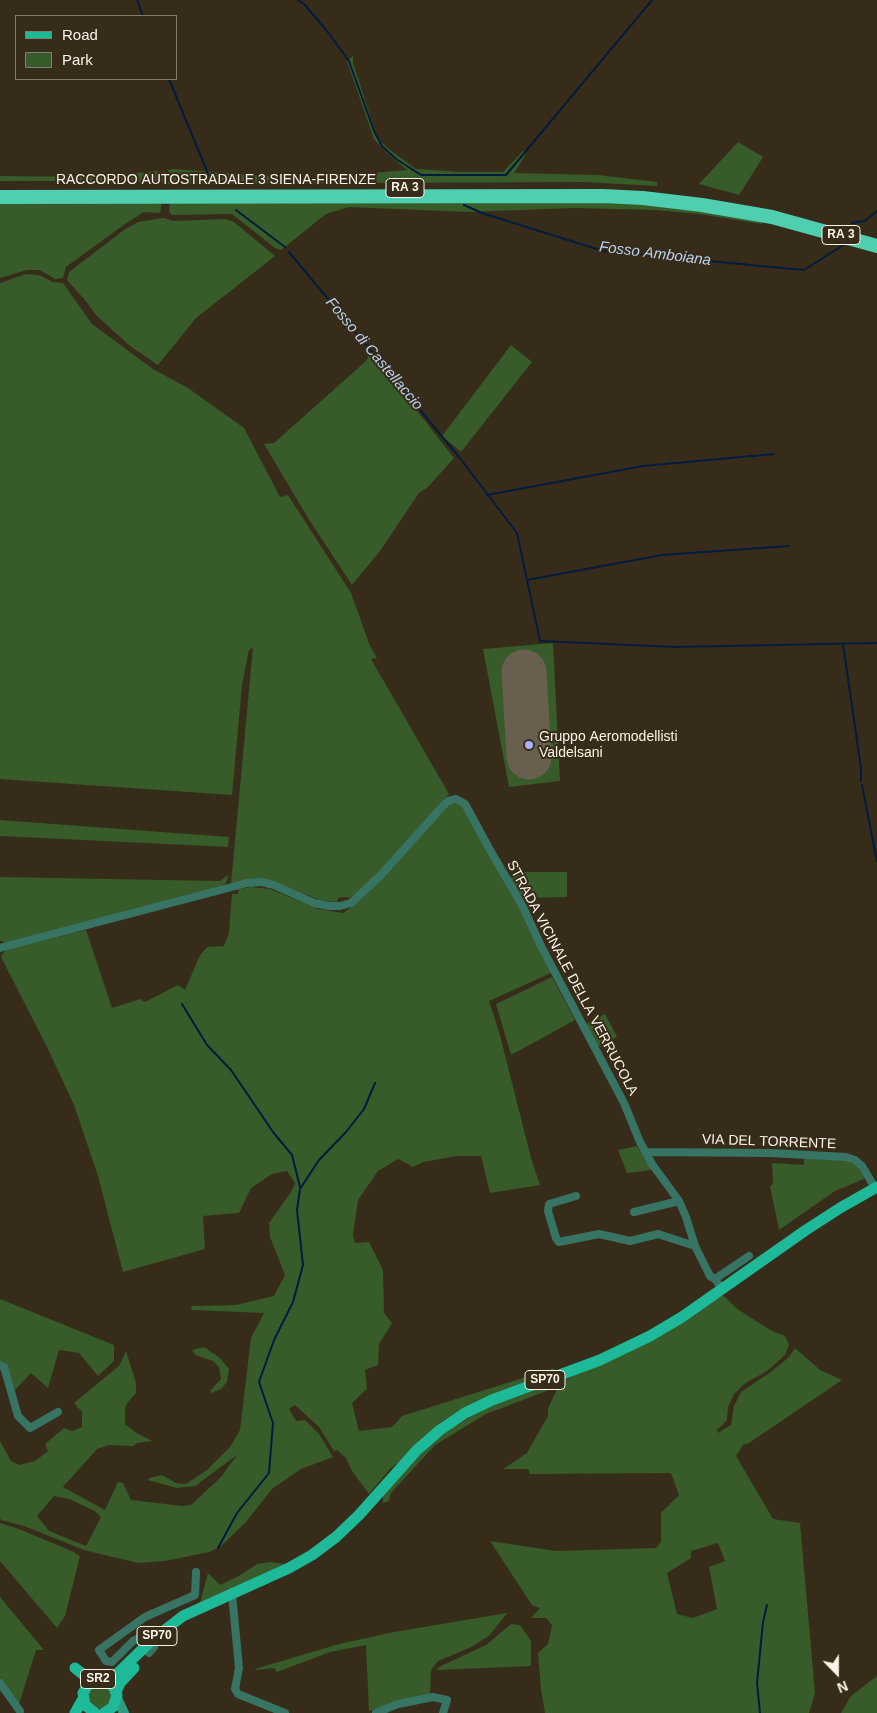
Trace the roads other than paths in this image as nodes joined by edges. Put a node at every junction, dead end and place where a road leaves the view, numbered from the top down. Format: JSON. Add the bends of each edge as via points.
{"nodes":[{"id":1,"x":0,"y":188,"type":"edge"},
{"id":2,"x":0,"y":197,"type":"edge"},
{"id":3,"x":806,"y":222,"type":"junction"},
{"id":4,"x":877,"y":238,"type":"edge"},
{"id":5,"x":877,"y":246,"type":"edge"},
{"id":6,"x":0,"y":948,"type":"edge"},
{"id":7,"x":646,"y":1152,"type":"junction"},
{"id":8,"x":876,"y":1188,"type":"edge"},
{"id":9,"x":576,"y":1196,"type":"dead end"},
{"id":10,"x":679,"y":1201,"type":"junction"},
{"id":11,"x":634,"y":1212,"type":"dead end"},
{"id":12,"x":695,"y":1246,"type":"junction"},
{"id":13,"x":749,"y":1256,"type":"dead end"},
{"id":14,"x":719,"y":1284,"type":"junction"},
{"id":15,"x":0,"y":1365,"type":"edge"},
{"id":16,"x":58,"y":1412,"type":"dead end"},
{"id":17,"x":196,"y":1572,"type":"dead end"},
{"id":18,"x":232,"y":1594,"type":"junction"},
{"id":19,"x":217,"y":1601,"type":"junction"},
{"id":20,"x":153,"y":1639,"type":"junction"},
{"id":21,"x":127,"y":1648,"type":"junction"},
{"id":22,"x":145,"y":1652,"type":"junction"},
{"id":23,"x":99,"y":1679,"type":"junction"},
{"id":24,"x":0,"y":1684,"type":"edge"},
{"id":25,"x":83,"y":1695,"type":"junction"},
{"id":26,"x":117,"y":1695,"type":"junction"},
{"id":27,"x":20,"y":1711,"type":"dead end"},
{"id":28,"x":75,"y":1713,"type":"edge"},
{"id":29,"x":94,"y":1713,"type":"edge"},
{"id":30,"x":105,"y":1713,"type":"edge"},
{"id":31,"x":110,"y":1713,"type":"edge"},
{"id":32,"x":124,"y":1713,"type":"edge"},
{"id":33,"x":285,"y":1713,"type":"edge"},
{"id":34,"x":376,"y":1713,"type":"edge"},
{"id":35,"x":442,"y":1713,"type":"edge"}],
"edges":[{"from":1,"to":3,"type":"highway","name":"RACCORDO AUTOSTRADALE 3 SIENA-FIRENZE","number":"RA 3","via":[[608,189],[719,199],[775,210]]},
{"from":2,"to":3,"type":"highway","name":"RACCORDO AUTOSTRADALE 3 SIENA-FIRENZE","number":"RA 3","via":[[603,196],[702,205]]},
{"from":3,"to":4,"type":"highway","name":"RACCORDO AUTOSTRADALE 3 SIENA-FIRENZE","number":"RA 3"},
{"from":3,"to":5,"type":"highway","name":"RACCORDO AUTOSTRADALE 3 SIENA-FIRENZE","number":"RA 3"},
{"from":6,"to":7,"type":"street","name":"STRADA VICINALE DELLA VERRUCOLA","via":[[247,883],[274,885],[328,906],[349,904],[380,876],[448,801],[456,799],[465,804],[522,905]]},
{"from":7,"to":8,"type":"street","name":"VIA DEL TORRENTE","via":[[846,1157],[862,1166]]},
{"from":7,"to":10,"type":"street","name":"STRADA VICINALE DELLA VERRUCOLA"},
{"from":8,"to":14,"type":"main road","number":"SP70"},
{"from":9,"to":12,"type":"street","via":[[549,1204],[548,1211],[560,1242],[599,1234],[630,1241],[658,1234]]},
{"from":10,"to":11,"type":"street"},
{"from":10,"to":12,"type":"street","name":"STRADA VICINALE DELLA VERRUCOLA"},
{"from":12,"to":14,"type":"street","name":"STRADA VICINALE DELLA VERRUCOLA","via":[[710,1276]]},
{"from":13,"to":14,"type":"street"},
{"from":14,"to":18,"type":"main road","number":"SP70","via":[[661,1330],[627,1348],[465,1413],[417,1450],[359,1516],[336,1537],[289,1568]]},
{"from":15,"to":16,"type":"street","via":[[4,1367],[18,1416],[30,1428]]},
{"from":17,"to":21,"type":"street","via":[[195,1595],[145,1617],[99,1650],[106,1661],[111,1662]]},
{"from":18,"to":19,"type":"main road","number":"SP70"},
{"from":18,"to":33,"type":"street","via":[[239,1668],[235,1689],[238,1694]]},
{"from":19,"to":20,"type":"main road","number":"SP70","via":[[183,1616]]},
{"from":19,"to":22,"type":"main road","number":"SP70"},
{"from":20,"to":21,"type":"street","via":[[141,1636]]},
{"from":20,"to":22,"type":"main road","number":"SP70"},
{"from":21,"to":22,"type":"street","via":[[135,1645]]},
{"from":22,"to":23,"type":"main road","number":"SP70","via":[[118,1673]]},
{"from":22,"to":26,"type":"main road","number":"SP70","via":[[125,1677]]},
{"from":23,"to":25,"type":"main road","number":"SR2","via":[[90,1682]]},
{"from":23,"to":25,"type":"main road","via":[[85,1676],[75,1668],[82,1682]]},
{"from":23,"to":26,"type":"main road","number":"SR2","via":[[112,1684]]},
{"from":24,"to":27,"type":"street"},
{"from":25,"to":28,"type":"main road","number":"SR2"},
{"from":25,"to":29,"type":"main road","number":"SR2","via":[[87,1708]]},
{"from":26,"to":30,"type":"main road","number":"SR2","via":[[113,1707]]},
{"from":26,"to":32,"type":"main road","number":"SR2"},
{"from":30,"to":31,"type":"main road","number":"SR2"},
{"from":34,"to":35,"type":"street","via":[[398,1704],[433,1697],[447,1700]]}]}
